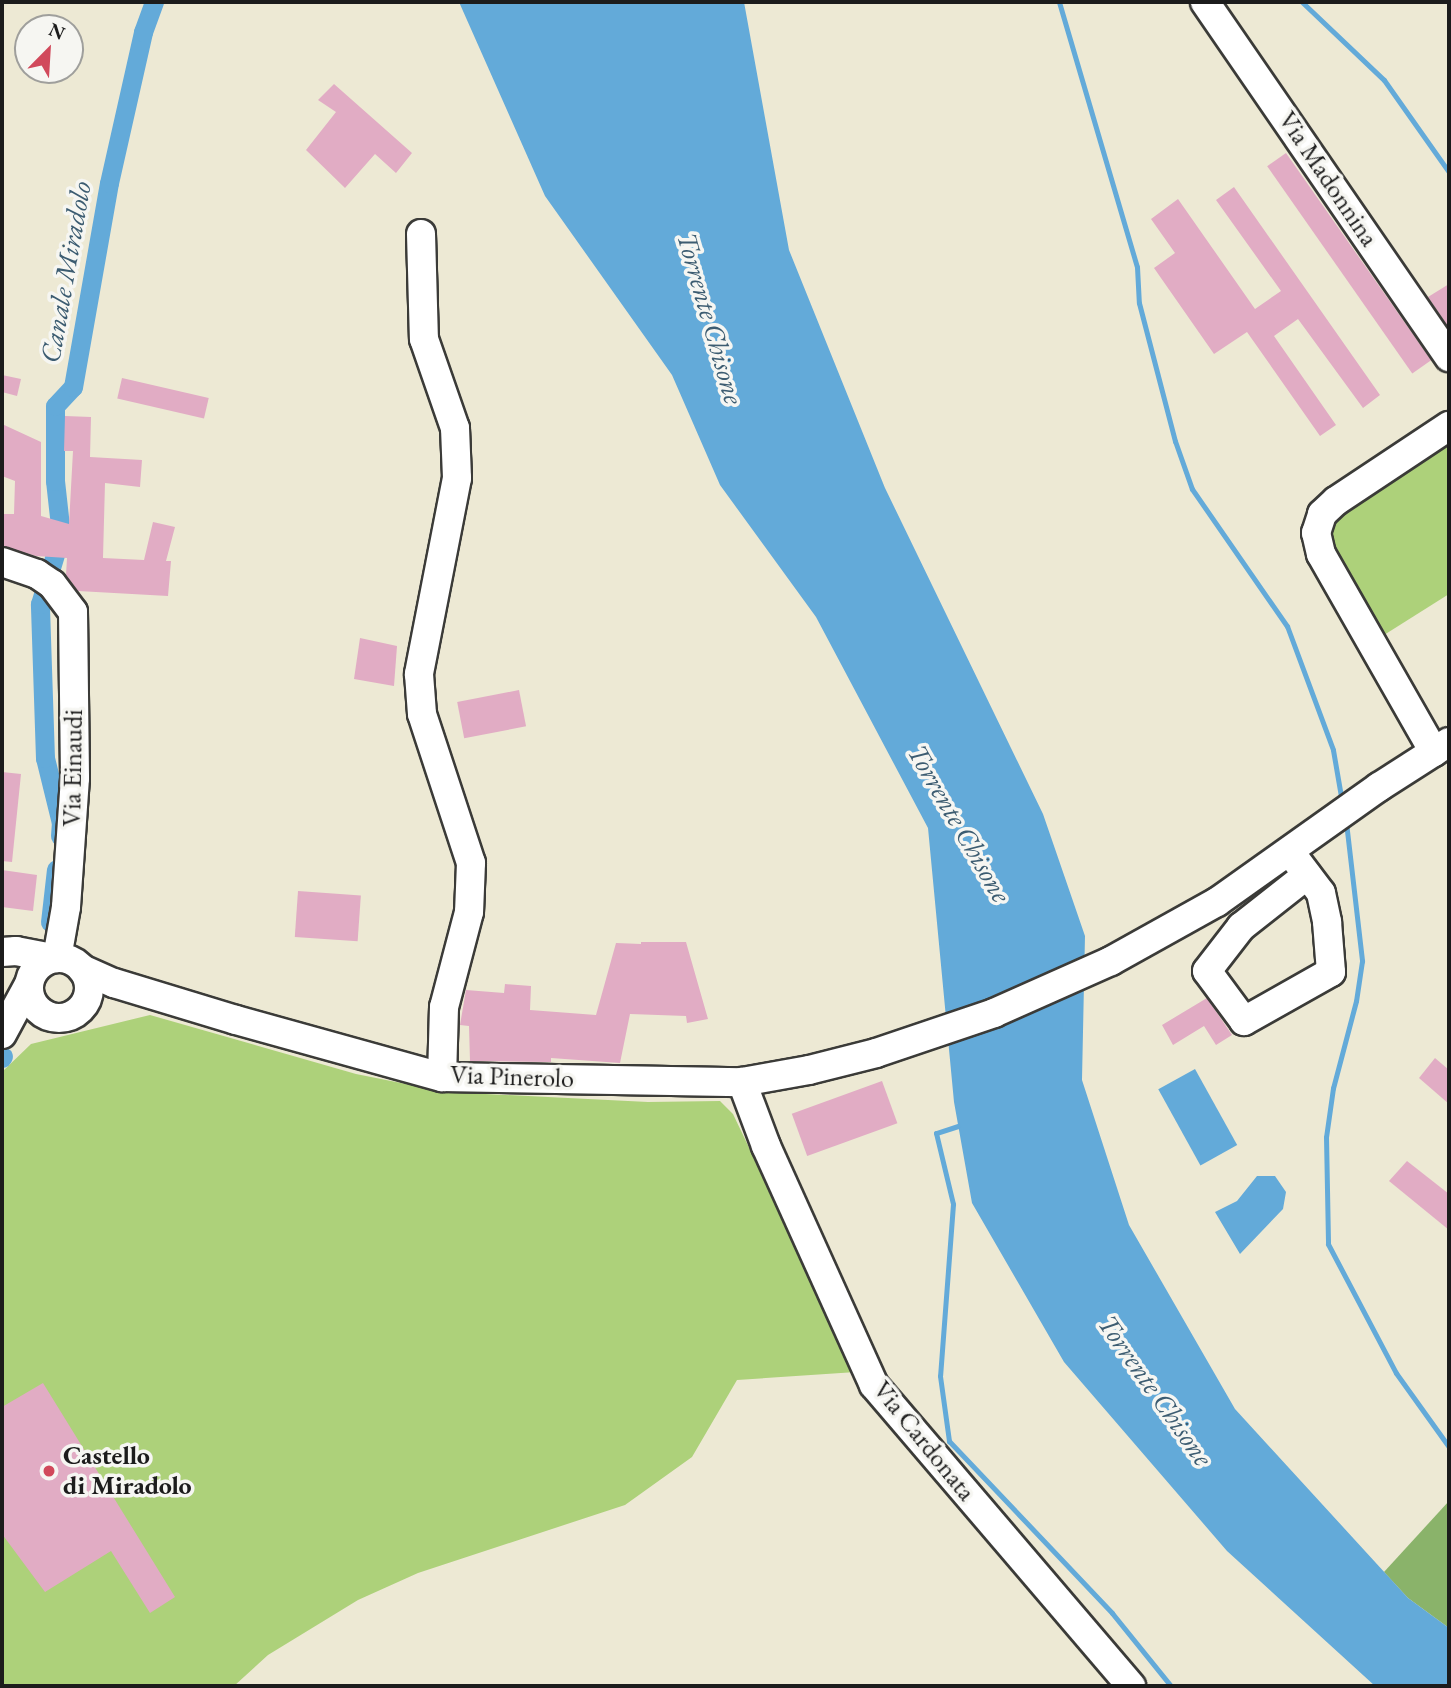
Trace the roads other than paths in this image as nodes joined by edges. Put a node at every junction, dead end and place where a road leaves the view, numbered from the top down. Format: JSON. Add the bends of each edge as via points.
{"nodes":[{"id":1,"x":1205,"y":2,"type":"edge"},
{"id":2,"x":421,"y":234,"type":"dead end"},
{"id":3,"x":1449,"y":357,"type":"edge"},
{"id":4,"x":1449,"y":426,"type":"edge"},
{"id":5,"x":2,"y":562,"type":"edge"},
{"id":6,"x":1442,"y":747,"type":"edge"},
{"id":7,"x":1299,"y":845,"type":"junction"},
{"id":8,"x":1307,"y":875,"type":"junction"},
{"id":9,"x":2,"y":952,"type":"edge"},
{"id":10,"x":2,"y":958,"type":"edge"},
{"id":11,"x":55,"y":958,"type":"junction"},
{"id":12,"x":82,"y":969,"type":"junction"},
{"id":13,"x":29,"y":983,"type":"junction"},
{"id":14,"x":156,"y":996,"type":"junction"},
{"id":15,"x":75,"y":1013,"type":"junction"},
{"id":16,"x":47,"y":1015,"type":"junction"},
{"id":17,"x":2,"y":1037,"type":"edge"},
{"id":18,"x":442,"y":1077,"type":"junction"},
{"id":19,"x":742,"y":1082,"type":"junction"},
{"id":20,"x":1131,"y":1686,"type":"edge"}],
"edges":[{"from":1,"to":3,"type":"street","name":"Via Madonnina"},
{"from":2,"to":18,"type":"street","via":[[424,339],[454,428],[457,478],[419,674],[422,714],[471,863],[469,912],[444,1007]]},
{"from":4,"to":6,"type":"street","via":[[1336,501],[1322,514],[1316,533],[1321,554]]},
{"from":5,"to":11,"type":"street","name":"Via Einaudi","via":[[44,579],[73,612],[75,778],[66,906]]},
{"from":6,"to":7,"type":"street","name":"Via Pinerolo","via":[[1378,786]]},
{"from":7,"to":8,"type":"street"},
{"from":7,"to":19,"type":"street","name":"Via Pinerolo","via":[[1217,902],[1111,961],[994,1013],[876,1053]]},
{"from":8,"to":8,"type":"street","via":[[1321,893],[1331,972],[1244,1021],[1207,971],[1241,927]]},
{"from":9,"to":11,"type":"street"},
{"from":10,"to":13,"type":"street"},
{"from":11,"to":12,"type":"street","via":[[70,959]]},
{"from":11,"to":13,"type":"street","via":[[38,966]]},
{"from":12,"to":14,"type":"street","name":"Via Pinerolo"},
{"from":12,"to":15,"type":"street","via":[[88,997]]},
{"from":13,"to":16,"type":"street","via":[[33,1004]]},
{"from":13,"to":17,"type":"street"},
{"from":14,"to":15,"type":"street","name":"Via Pinerolo","via":[[105,1001]]},
{"from":14,"to":18,"type":"street","name":"Via Pinerolo"},
{"from":15,"to":16,"type":"street","via":[[56,1018]]},
{"from":16,"to":17,"type":"street"},
{"from":18,"to":19,"type":"street","name":"Via Pinerolo"},
{"from":19,"to":20,"type":"street","name":"Via Cardonata","via":[[766,1146],[874,1385]]}]}
